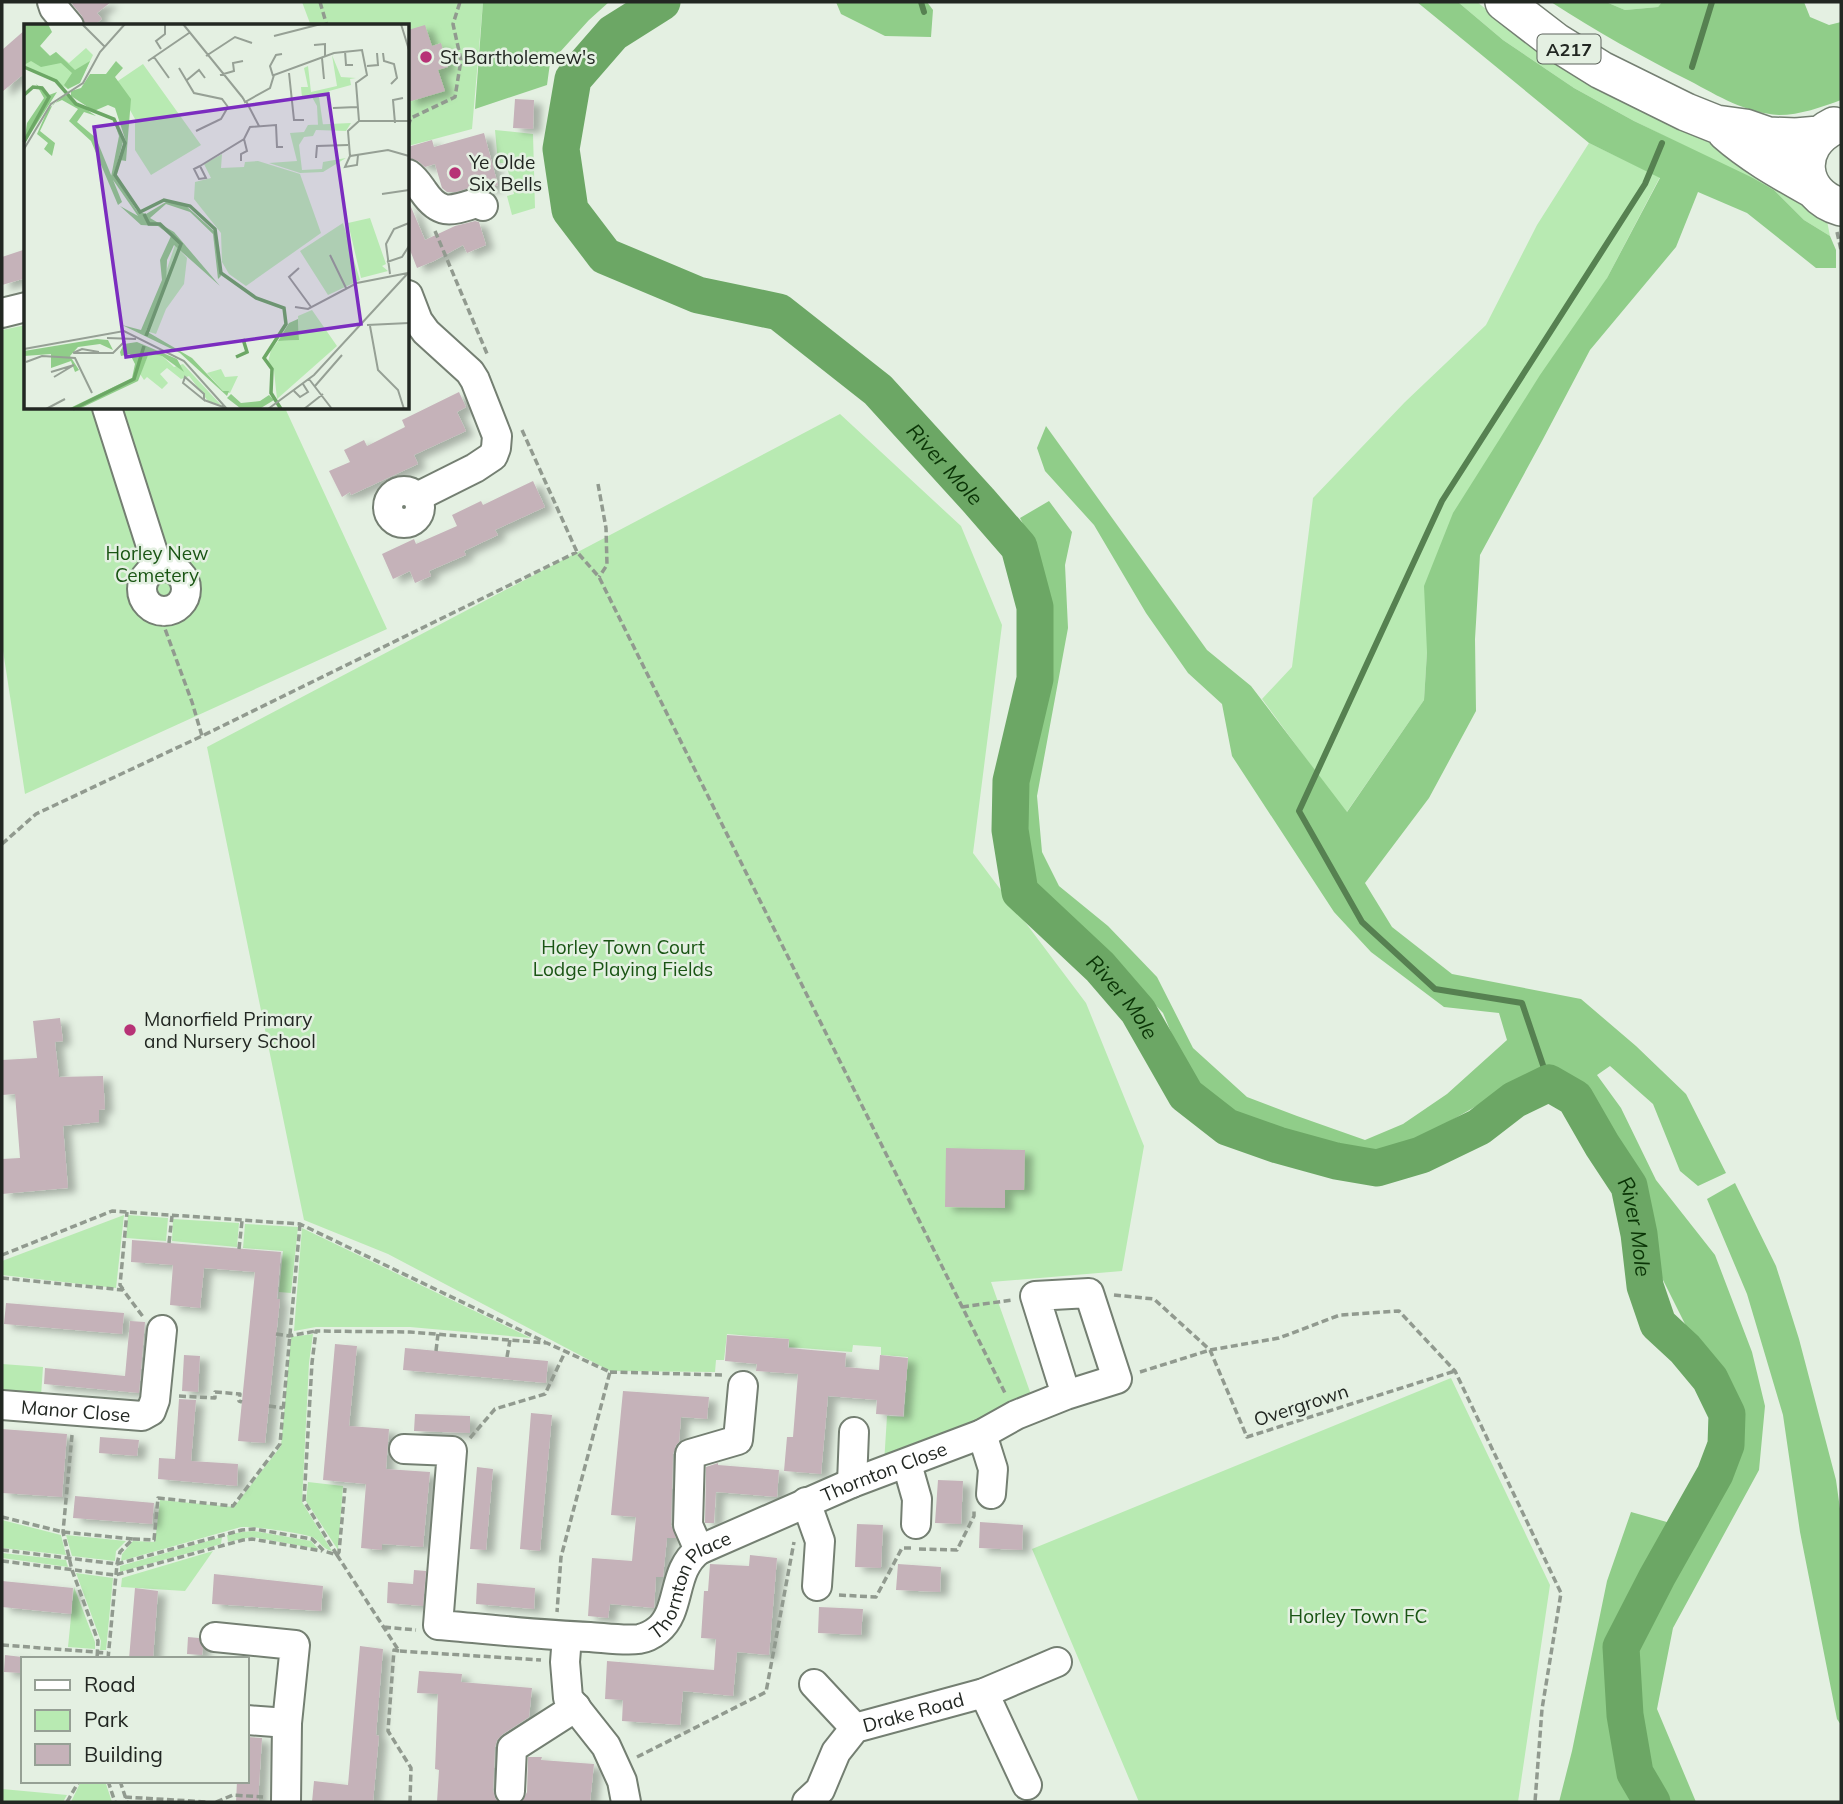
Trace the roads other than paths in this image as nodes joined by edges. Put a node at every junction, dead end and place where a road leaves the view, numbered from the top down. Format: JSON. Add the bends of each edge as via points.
{"nodes":[{"id":1,"x":52,"y":2,"type":"edge"},
{"id":2,"x":1504,"y":2,"type":"edge"},
{"id":3,"x":67,"y":24,"type":"edge"},
{"id":4,"x":1716,"y":124,"type":"junction"},
{"id":5,"x":1833,"y":125,"type":"edge"},
{"id":6,"x":410,"y":175,"type":"edge"},
{"id":7,"x":483,"y":206,"type":"dead end"},
{"id":8,"x":1831,"y":211,"type":"edge"},
{"id":9,"x":410,"y":300,"type":"edge"},
{"id":10,"x":24,"y":308,"type":"edge"},
{"id":11,"x":2,"y":313,"type":"edge"},
{"id":12,"x":108,"y":410,"type":"edge"},
{"id":13,"x":416,"y":497,"type":"dead end"},
{"id":14,"x":158,"y":610,"type":"road end"},
{"id":15,"x":162,"y":1330,"type":"road end"},
{"id":16,"x":743,"y":1386,"type":"road end"},
{"id":17,"x":1066,"y":1395,"type":"junction"},
{"id":18,"x":2,"y":1405,"type":"edge"},
{"id":19,"x":855,"y":1432,"type":"dead end"},
{"id":20,"x":982,"y":1434,"type":"junction"},
{"id":21,"x":404,"y":1449,"type":"dead end"},
{"id":22,"x":907,"y":1464,"type":"junction"},
{"id":23,"x":852,"y":1483,"type":"junction"},
{"id":24,"x":991,"y":1494,"type":"road end"},
{"id":25,"x":810,"y":1513,"type":"junction"},
{"id":26,"x":914,"y":1536,"type":"road end"},
{"id":27,"x":699,"y":1550,"type":"junction"},
{"id":28,"x":814,"y":1591,"type":"road end"},
{"id":29,"x":215,"y":1637,"type":"dead end"},
{"id":30,"x":562,"y":1644,"type":"junction"},
{"id":31,"x":1057,"y":1662,"type":"dead end"},
{"id":32,"x":814,"y":1684,"type":"dead end"},
{"id":33,"x":984,"y":1693,"type":"junction"},
{"id":34,"x":576,"y":1707,"type":"junction"},
{"id":35,"x":248,"y":1720,"type":"edge"},
{"id":36,"x":287,"y":1723,"type":"junction"},
{"id":37,"x":855,"y":1728,"type":"junction"},
{"id":38,"x":1027,"y":1785,"type":"dead end"},
{"id":39,"x":510,"y":1791,"type":"dead end"},
{"id":40,"x":286,"y":1800,"type":"edge"},
{"id":41,"x":626,"y":1802,"type":"edge"},
{"id":42,"x":807,"y":1802,"type":"edge"}],
"edges":[{"from":1,"to":3,"type":"street"},
{"from":2,"to":4,"type":"main road","number":"A217","via":[[1601,70]]},
{"from":4,"to":5,"type":"main road","number":"A217","via":[[1768,136],[1796,137]]},
{"from":4,"to":8,"type":"main road","number":"A217"},
{"from":5,"to":8,"type":"main road","via":[[1810,147],[1806,161],[1807,176]]},
{"from":6,"to":7,"type":"street","via":[[439,209]]},
{"from":9,"to":13,"type":"street","via":[[426,332],[470,372],[497,436],[493,456]]},
{"from":10,"to":11,"type":"street"},
{"from":12,"to":14,"type":"street","via":[[158,568],[176,570],[186,588],[178,606]]},
{"from":15,"to":18,"type":"street","name":"Manor Close","via":[[156,1394],[151,1411],[142,1416]]},
{"from":16,"to":27,"type":"street","via":[[738,1440],[690,1454],[688,1525]]},
{"from":17,"to":17,"type":"street","name":"Thornton Close","via":[[1035,1296],[1089,1293],[1117,1379]]},
{"from":17,"to":20,"type":"street","name":"Thornton Close"},
{"from":19,"to":23,"type":"street"},
{"from":20,"to":22,"type":"street","name":"Thornton Close"},
{"from":20,"to":24,"type":"street","via":[[993,1469]]},
{"from":21,"to":30,"type":"street","name":"Thornton Place","via":[[452,1451],[438,1625]]},
{"from":22,"to":23,"type":"street","name":"Thornton Close"},
{"from":22,"to":26,"type":"street","via":[[917,1499]]},
{"from":23,"to":25,"type":"street","name":"Thornton Close"},
{"from":25,"to":27,"type":"street","name":"Thornton Place"},
{"from":25,"to":28,"type":"street","name":"Thornton Close","via":[[820,1541]]},
{"from":27,"to":30,"type":"street","name":"Thornton Place","via":[[689,1557],[668,1618],[649,1636]]},
{"from":29,"to":36,"type":"street","via":[[295,1645]]},
{"from":30,"to":34,"type":"street","via":[[568,1698]]},
{"from":31,"to":33,"type":"street","name":"Drake Road"},
{"from":32,"to":37,"type":"street"},
{"from":33,"to":37,"type":"street","name":"Drake Road"},
{"from":33,"to":38,"type":"street"},
{"from":34,"to":39,"type":"street","via":[[512,1748]]},
{"from":34,"to":41,"type":"street","via":[[606,1746]]},
{"from":35,"to":36,"type":"street"},
{"from":36,"to":40,"type":"street"},
{"from":37,"to":42,"type":"street","name":"Drake Road","via":[[836,1752],[820,1790]]}]}
